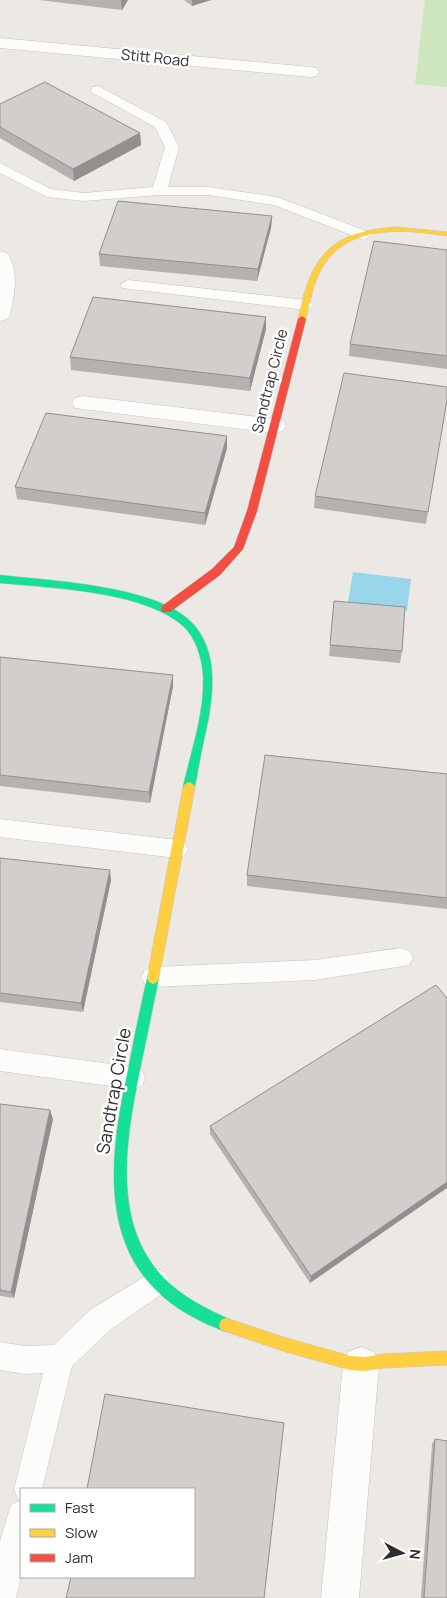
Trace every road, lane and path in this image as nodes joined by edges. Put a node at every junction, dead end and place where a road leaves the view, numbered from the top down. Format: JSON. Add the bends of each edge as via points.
{"nodes":[{"id":1,"x":0,"y":43,"type":"edge"},
{"id":2,"x":310,"y":72,"type":"dead end"},
{"id":3,"x":98,"y":90,"type":"dead end"},
{"id":4,"x":0,"y":167,"type":"edge"},
{"id":5,"x":159,"y":190,"type":"junction"},
{"id":6,"x":447,"y":234,"type":"edge"},
{"id":7,"x":364,"y":235,"type":"junction"},
{"id":8,"x":0,"y":257,"type":"edge"},
{"id":9,"x":128,"y":285,"type":"dead end"},
{"id":10,"x":306,"y":305,"type":"junction"},
{"id":11,"x":0,"y":314,"type":"edge"},
{"id":12,"x":84,"y":403,"type":"dead end"},
{"id":13,"x":275,"y":426,"type":"junction"},
{"id":14,"x":0,"y":578,"type":"edge"},
{"id":15,"x":166,"y":609,"type":"junction"},
{"id":16,"x":0,"y":828,"type":"edge"},
{"id":17,"x":177,"y":850,"type":"junction"},
{"id":18,"x":401,"y":958,"type":"dead end"},
{"id":19,"x":153,"y":977,"type":"junction"},
{"id":20,"x":0,"y":1060,"type":"edge"},
{"id":21,"x":133,"y":1078,"type":"junction"},
{"id":22,"x":157,"y":1282,"type":"junction"},
{"id":23,"x":0,"y":1356,"type":"edge"},
{"id":24,"x":60,"y":1358,"type":"junction"},
{"id":25,"x":447,"y":1358,"type":"edge"},
{"id":26,"x":361,"y":1365,"type":"junction"},
{"id":27,"x":28,"y":1488,"type":"edge"},
{"id":28,"x":20,"y":1519,"type":"edge"},
{"id":29,"x":1,"y":1598,"type":"edge"},
{"id":30,"x":340,"y":1598,"type":"edge"}],
"edges":[{"from":1,"to":2,"type":"street","name":"Stitt Road"},
{"from":3,"to":5,"type":"lane","via":[[161,125],[172,147]]},
{"from":4,"to":5,"type":"lane","via":[[47,193],[84,197]]},
{"from":5,"to":7,"type":"lane","via":[[208,191],[277,201]]},
{"from":6,"to":7,"type":"street","name":"Sandtrap Circle","via":[[400,229]]},
{"from":7,"to":10,"type":"street","name":"Sandtrap Circle","via":[[335,247],[325,256],[318,267]]},
{"from":8,"to":11,"type":"street","via":[[6,279]]},
{"from":9,"to":10,"type":"lane"},
{"from":10,"to":13,"type":"street","name":"Sandtrap Circle"},
{"from":12,"to":13,"type":"street"},
{"from":13,"to":15,"type":"street","name":"Sandtrap Circle","via":[[250,517],[237,550],[209,578]]},
{"from":14,"to":15,"type":"street","name":"Sandtrap Circle","via":[[142,600]]},
{"from":15,"to":17,"type":"street","name":"Sandtrap Circle","via":[[186,623],[200,640],[207,661],[208,682]]},
{"from":16,"to":17,"type":"lane"},
{"from":17,"to":19,"type":"street","name":"Sandtrap Circle"},
{"from":18,"to":19,"type":"lane","via":[[315,970]]},
{"from":19,"to":21,"type":"street","name":"Sandtrap Circle"},
{"from":20,"to":21,"type":"lane"},
{"from":21,"to":22,"type":"street","name":"Sandtrap Circle","via":[[121,1133],[119,1196],[138,1256]]},
{"from":22,"to":24,"type":"lane","via":[[100,1320]]},
{"from":22,"to":26,"type":"street","name":"Sandtrap Circle","via":[[182,1304],[212,1321],[244,1334]]},
{"from":23,"to":24,"type":"lane","via":[[24,1360]]},
{"from":24,"to":27,"type":"lane"},
{"from":25,"to":26,"type":"street","name":"Sandtrap Circle"},
{"from":26,"to":30,"type":"street"},
{"from":28,"to":29,"type":"lane"}]}
